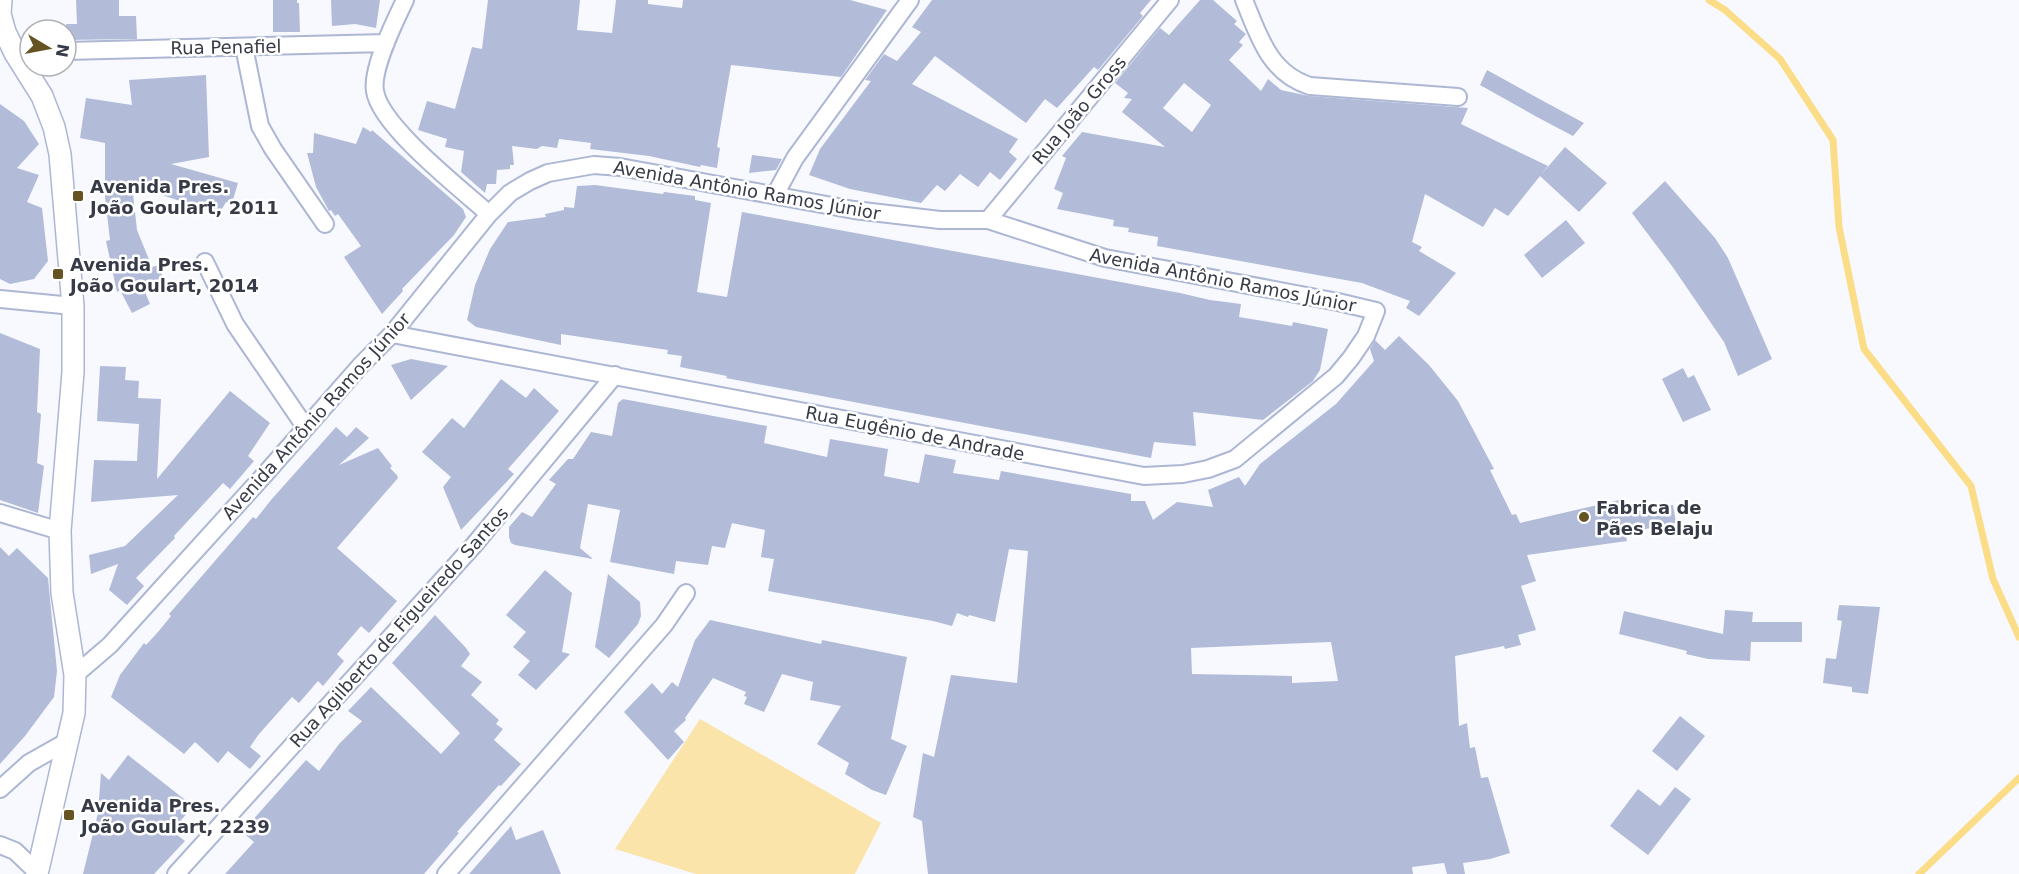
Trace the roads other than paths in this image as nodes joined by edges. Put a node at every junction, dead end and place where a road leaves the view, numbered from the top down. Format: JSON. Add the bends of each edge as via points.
{"nodes":[{"id":1,"x":1,"y":0,"type":"edge"},
{"id":2,"x":405,"y":0,"type":"edge"},
{"id":3,"x":910,"y":0,"type":"edge"},
{"id":4,"x":1170,"y":0,"type":"edge"},
{"id":5,"x":1244,"y":0,"type":"edge"},
{"id":6,"x":0,"y":14,"type":"edge"},
{"id":7,"x":386,"y":44,"type":"junction"},
{"id":8,"x":18,"y":46,"type":"edge"},
{"id":9,"x":244,"y":47,"type":"junction"},
{"id":10,"x":78,"y":51,"type":"edge"},
{"id":11,"x":34,"y":78,"type":"edge"},
{"id":12,"x":1458,"y":97,"type":"dead end"},
{"id":13,"x":775,"y":195,"type":"junction"},
{"id":14,"x":489,"y":214,"type":"junction"},
{"id":15,"x":988,"y":220,"type":"junction"},
{"id":16,"x":325,"y":224,"type":"dead end"},
{"id":17,"x":205,"y":262,"type":"dead end"},
{"id":18,"x":0,"y":299,"type":"edge"},
{"id":19,"x":74,"y":306,"type":"junction"},
{"id":20,"x":1376,"y":311,"type":"joint"},
{"id":21,"x":392,"y":334,"type":"junction"},
{"id":22,"x":615,"y":375,"type":"junction"},
{"id":23,"x":306,"y":428,"type":"junction"},
{"id":24,"x":0,"y":513,"type":"edge"},
{"id":25,"x":60,"y":531,"type":"junction"},
{"id":26,"x":686,"y":593,"type":"dead end"},
{"id":27,"x":75,"y":675,"type":"junction"},
{"id":28,"x":68,"y":741,"type":"junction"},
{"id":29,"x":0,"y":789,"type":"edge"},
{"id":30,"x":0,"y":845,"type":"edge"},
{"id":31,"x":38,"y":874,"type":"edge"},
{"id":32,"x":176,"y":874,"type":"edge"},
{"id":33,"x":446,"y":874,"type":"edge"}],
"edges":[{"from":1,"to":6,"type":"street"},
{"from":2,"to":7,"type":"street"},
{"from":3,"to":13,"type":"street","via":[[795,158]]},
{"from":4,"to":15,"type":"street","name":"Rua João Gross"},
{"from":5,"to":12,"type":"street","via":[[1277,67],[1295,81],[1310,86]]},
{"from":6,"to":8,"type":"street","via":[[5,32]]},
{"from":7,"to":9,"type":"street","name":"Rua Penafiel"},
{"from":7,"to":14,"type":"street","via":[[374,90],[381,108],[404,136]]},
{"from":9,"to":10,"type":"street","name":"Rua Penafiel"},
{"from":9,"to":16,"type":"street","via":[[260,126]]},
{"from":11,"to":19,"type":"street","via":[[60,154]]},
{"from":13,"to":14,"type":"street","name":"Avenida Antônio Ramos Júnior","via":[[594,165],[548,173],[530,181]]},
{"from":13,"to":15,"type":"street","name":"Avenida Antônio Ramos Júnior","via":[[854,210],[940,220]]},
{"from":14,"to":21,"type":"street","name":"Avenida Antônio Ramos Júnior"},
{"from":15,"to":20,"type":"street","name":"Avenida Antônio Ramos Júnior","via":[[1105,258]]},
{"from":17,"to":23,"type":"street","via":[[235,324]]},
{"from":18,"to":19,"type":"street"},
{"from":19,"to":25,"type":"street","via":[[73,372]]},
{"from":20,"to":22,"type":"street","name":"Rua Eugênio de Andrade","via":[[1366,336],[1336,376],[1235,459],[1208,469],[1161,476],[960,442]]},
{"from":21,"to":22,"type":"street","name":"Rua Eugênio de Andrade"},
{"from":21,"to":23,"type":"street","name":"Avenida Antônio Ramos Júnior"},
{"from":22,"to":32,"type":"street","name":"Rua Agilberto de Figueiredo Santos","via":[[474,545]]},
{"from":23,"to":27,"type":"street","name":"Avenida Antônio Ramos Júnior","via":[[110,645]]},
{"from":24,"to":25,"type":"street"},
{"from":25,"to":27,"type":"street","via":[[62,593]]},
{"from":26,"to":33,"type":"street","via":[[664,626]]},
{"from":27,"to":28,"type":"street","via":[[74,713]]},
{"from":28,"to":29,"type":"street","via":[[29,763]]},
{"from":28,"to":31,"type":"street"},
{"from":30,"to":31,"type":"street","via":[[15,851]]}]}
